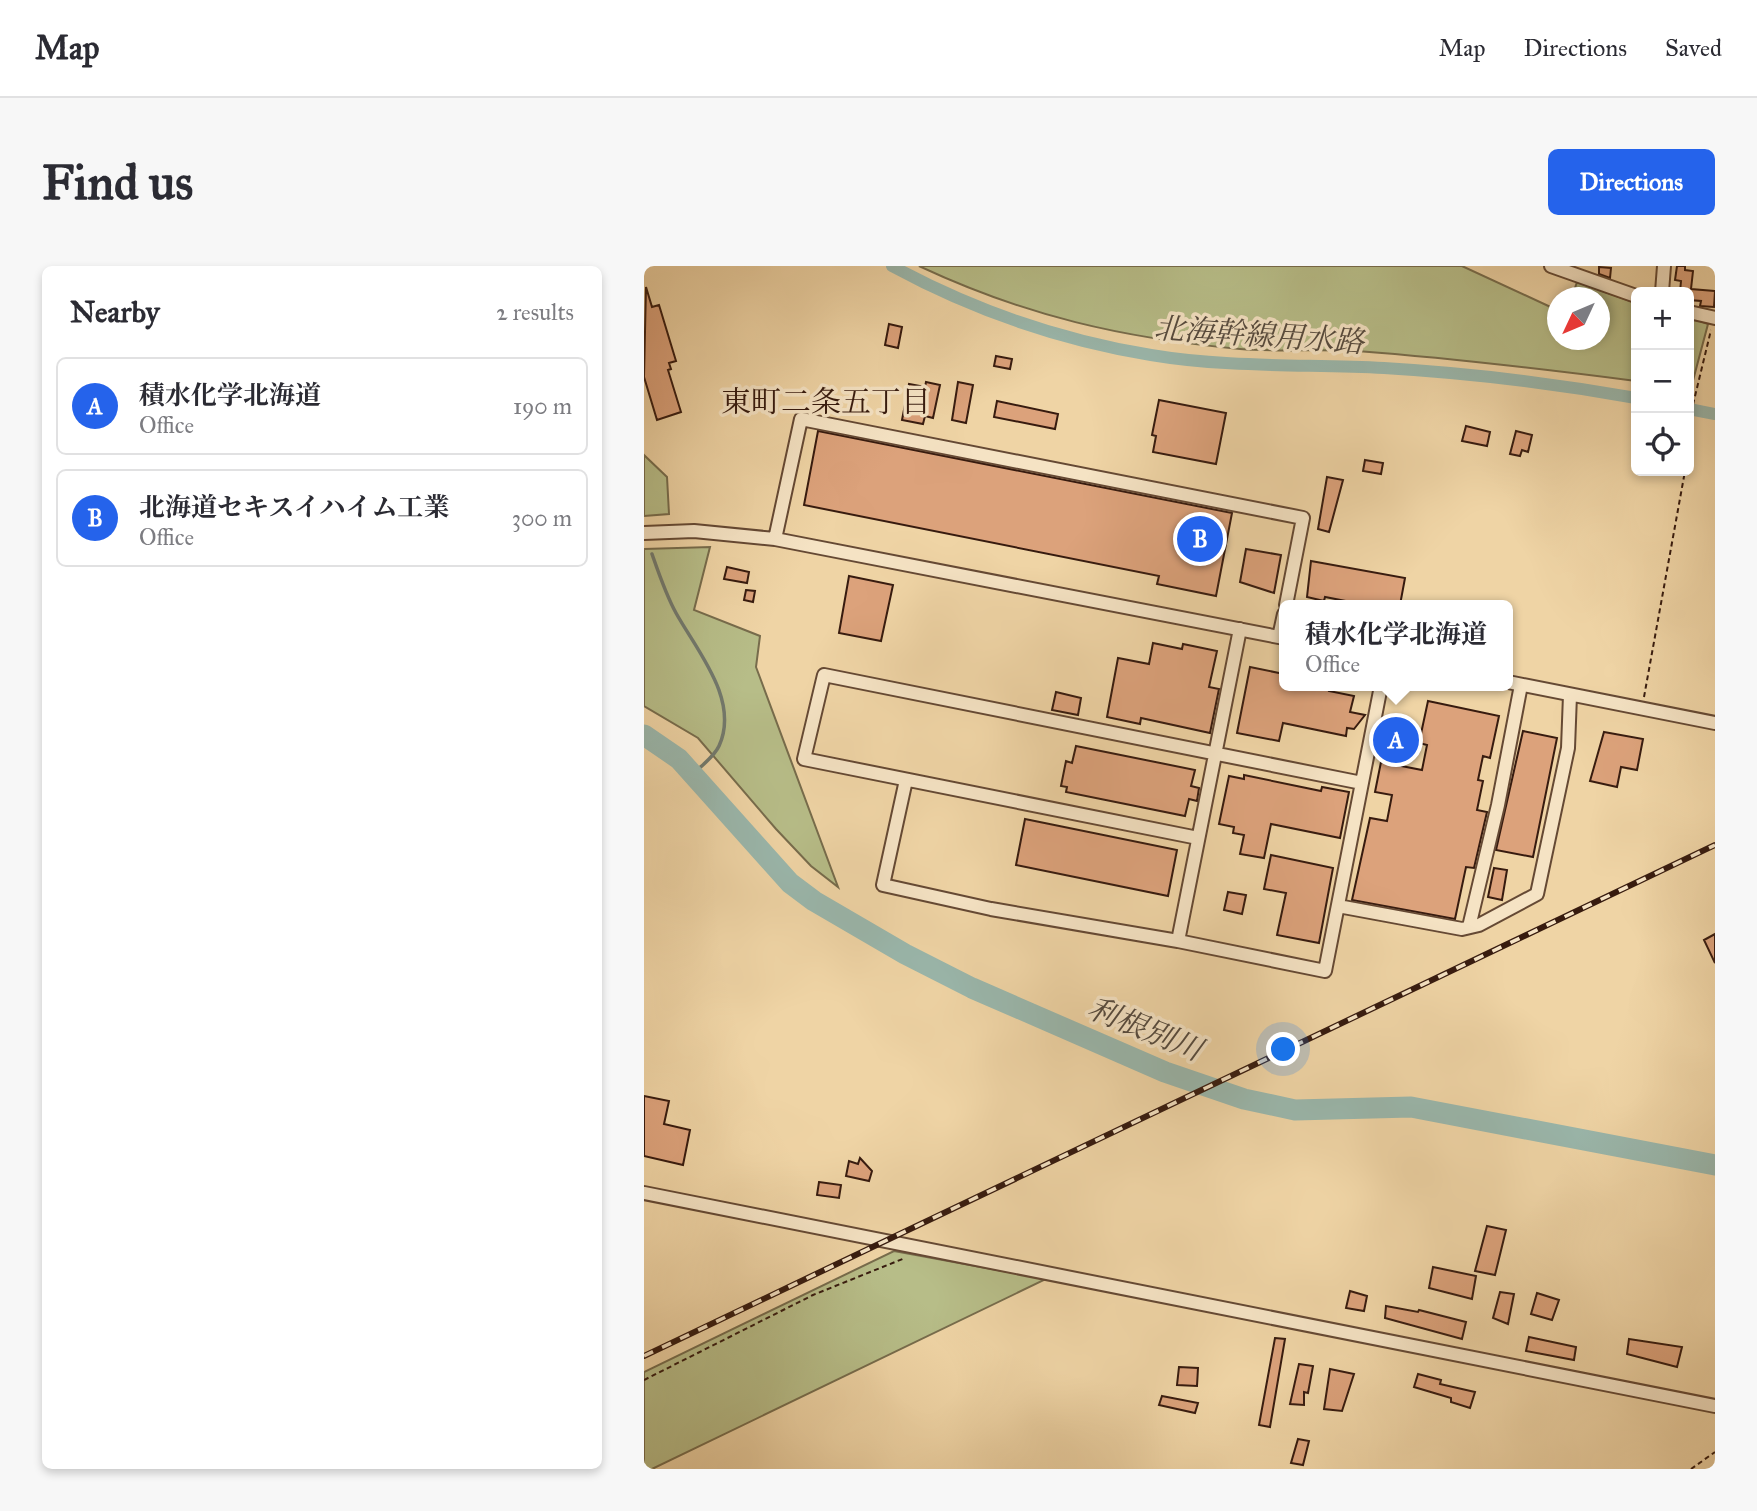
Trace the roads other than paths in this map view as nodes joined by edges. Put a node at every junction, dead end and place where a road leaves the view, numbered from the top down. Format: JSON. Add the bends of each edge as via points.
{"nodes":[{"id":1,"x":1551,"y":266,"type":"edge"},
{"id":2,"x":1664,"y":266,"type":"edge"},
{"id":3,"x":1580,"y":272,"type":"edge"},
{"id":4,"x":1662,"y":287,"type":"edge"},
{"id":5,"x":1631,"y":294,"type":"edge"},
{"id":6,"x":1694,"y":313,"type":"edge"},
{"id":7,"x":1714,"y":318,"type":"edge"},
{"id":8,"x":644,"y":533,"type":"edge"},
{"id":9,"x":775,"y":539,"type":"junction"},
{"id":10,"x":1287,"y":600,"type":"edge"},
{"id":11,"x":1240,"y":629,"type":"junction"},
{"id":12,"x":1279,"y":636,"type":"edge"},
{"id":13,"x":1514,"y":684,"type":"edge"},
{"id":14,"x":1380,"y":691,"type":"edge"},
{"id":15,"x":1570,"y":695,"type":"junction"},
{"id":16,"x":1715,"y":723,"type":"edge"},
{"id":17,"x":1215,"y":753,"type":"junction"},
{"id":18,"x":906,"y":780,"type":"junction"},
{"id":19,"x":1362,"y":783,"type":"junction"},
{"id":20,"x":1198,"y":838,"type":"junction"},
{"id":21,"x":1338,"y":906,"type":"junction"},
{"id":22,"x":1469,"y":927,"type":"junction"},
{"id":23,"x":1178,"y":941,"type":"junction"},
{"id":24,"x":644,"y":1193,"type":"edge"},
{"id":25,"x":1715,"y":1406,"type":"edge"}],
"edges":[{"from":1,"to":3,"type":"street"},
{"from":2,"to":4,"type":"street"},
{"from":3,"to":5,"type":"street"},
{"from":6,"to":7,"type":"street"},
{"from":8,"to":9,"type":"street","via":[[704,531]]},
{"from":9,"to":10,"type":"street","via":[[801,419],[1303,518]]},
{"from":9,"to":11,"type":"street"},
{"from":11,"to":12,"type":"street"},
{"from":11,"to":17,"type":"street"},
{"from":13,"to":15,"type":"street"},
{"from":13,"to":22,"type":"street","via":[[1498,805]]},
{"from":14,"to":19,"type":"street"},
{"from":15,"to":16,"type":"street"},
{"from":15,"to":22,"type":"street","via":[[1568,748],[1537,894]]},
{"from":17,"to":18,"type":"street","via":[[824,675],[804,759]]},
{"from":17,"to":19,"type":"street"},
{"from":17,"to":20,"type":"street"},
{"from":18,"to":20,"type":"street"},
{"from":18,"to":23,"type":"street","via":[[883,885]]},
{"from":19,"to":21,"type":"street"},
{"from":20,"to":23,"type":"street"},
{"from":21,"to":22,"type":"street"},
{"from":21,"to":23,"type":"street","via":[[1325,971]]},
{"from":24,"to":25,"type":"street"}]}
